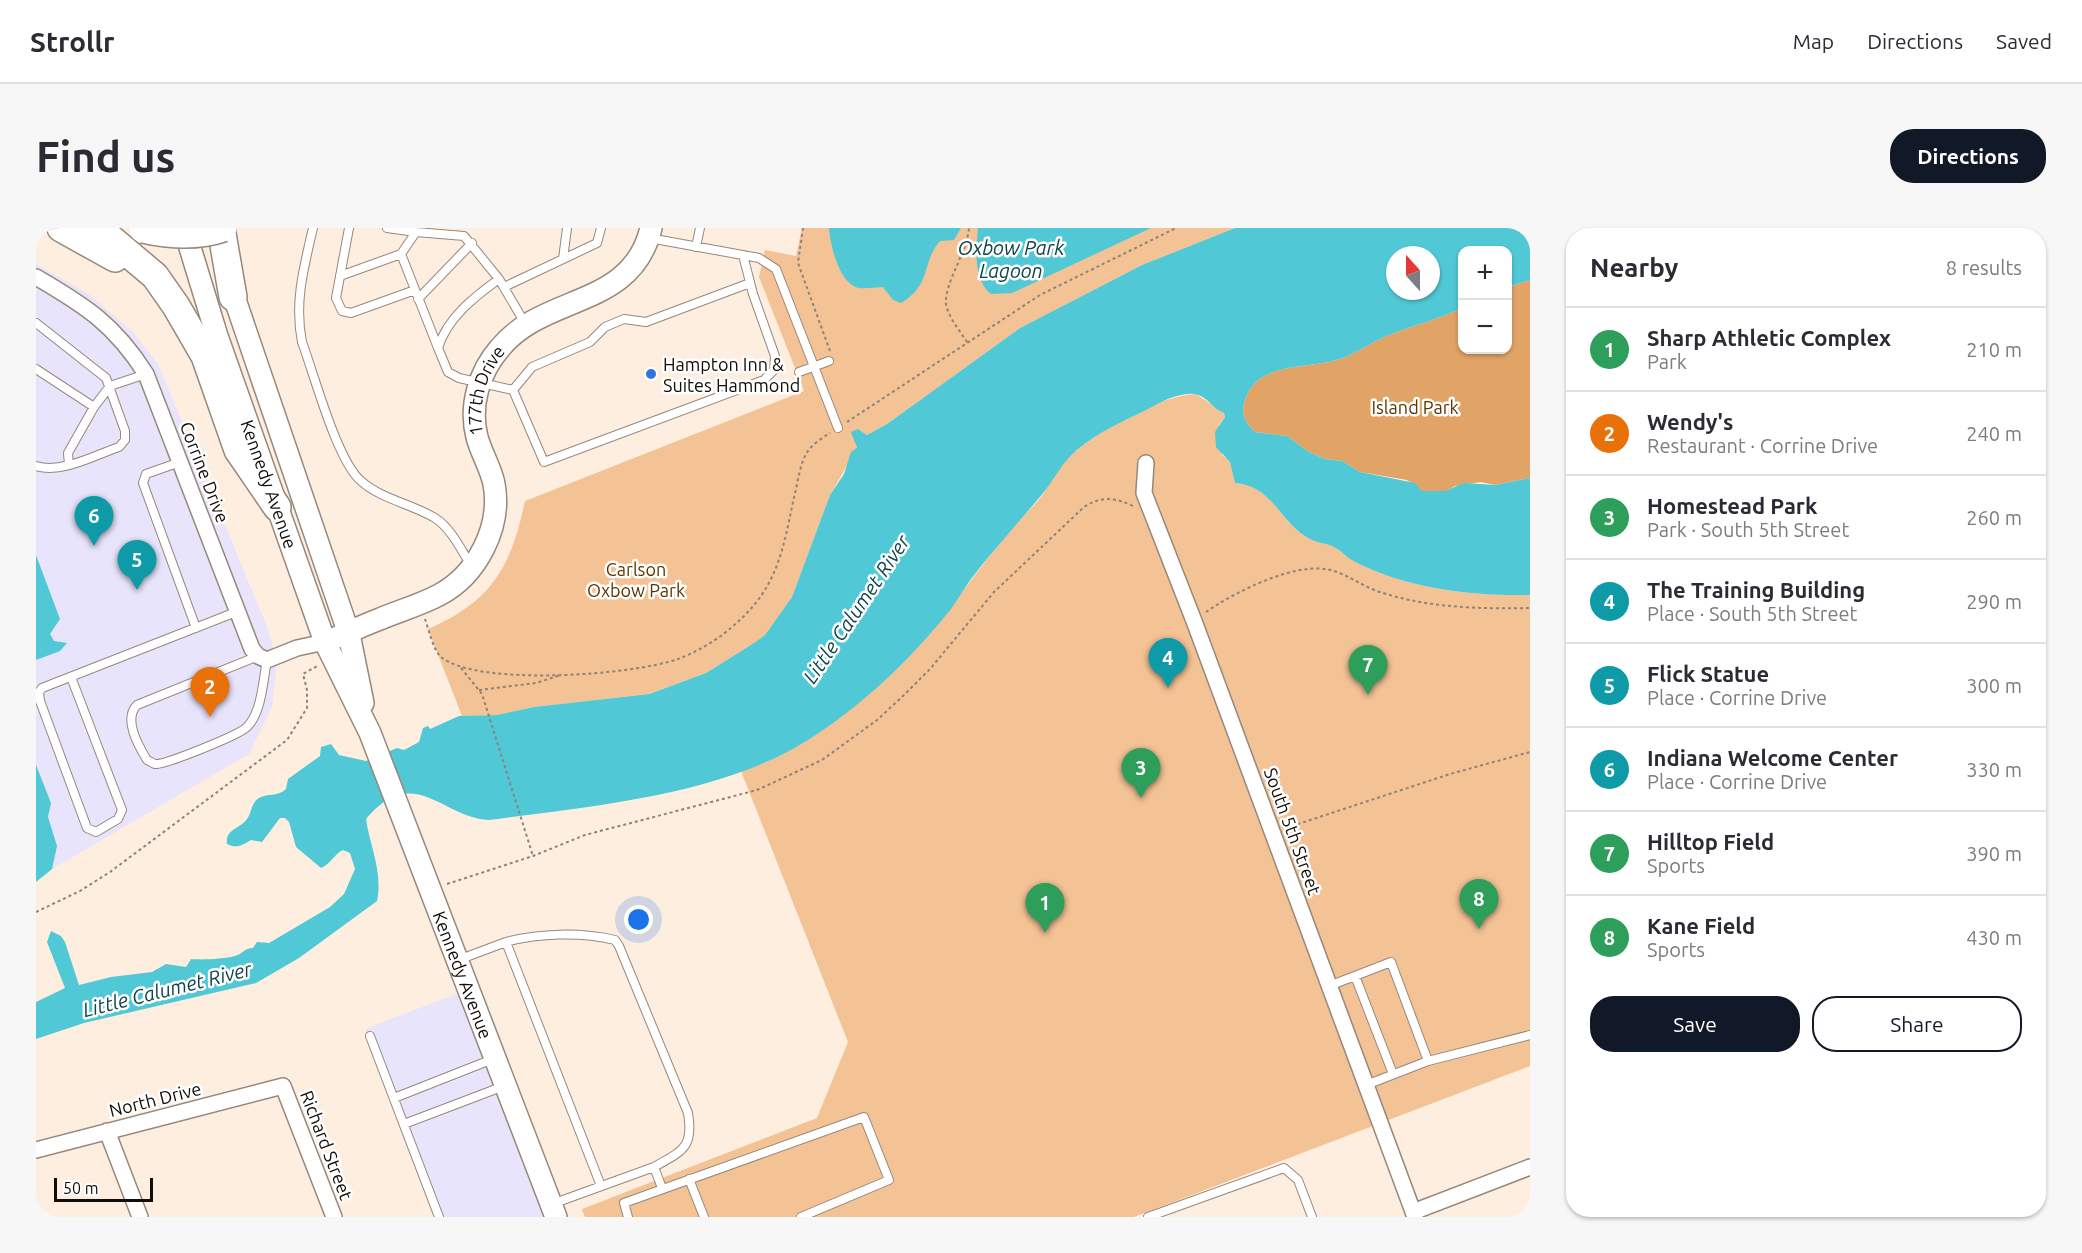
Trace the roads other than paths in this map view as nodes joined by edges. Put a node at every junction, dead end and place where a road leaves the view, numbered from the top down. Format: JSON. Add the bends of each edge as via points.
{"nodes":[{"id":1,"x":61,"y":228,"type":"edge"},
{"id":2,"x":99,"y":228,"type":"edge"},
{"id":3,"x":184,"y":228,"type":"edge"},
{"id":4,"x":212,"y":228,"type":"edge"},
{"id":5,"x":222,"y":228,"type":"edge"},
{"id":6,"x":313,"y":228,"type":"edge"},
{"id":7,"x":349,"y":228,"type":"edge"},
{"id":8,"x":387,"y":228,"type":"edge"},
{"id":9,"x":567,"y":228,"type":"edge"},
{"id":10,"x":601,"y":228,"type":"edge"},
{"id":11,"x":700,"y":228,"type":"edge"},
{"id":12,"x":142,"y":229,"type":"edge"},
{"id":13,"x":416,"y":232,"type":"junction"},
{"id":14,"x":650,"y":233,"type":"edge"},
{"id":15,"x":472,"y":243,"type":"junction"},
{"id":16,"x":696,"y":247,"type":"junction"},
{"id":17,"x":401,"y":255,"type":"junction"},
{"id":18,"x":743,"y":255,"type":"junction"},
{"id":19,"x":563,"y":259,"type":"junction"},
{"id":20,"x":340,"y":276,"type":"junction"},
{"id":21,"x":36,"y":277,"type":"edge"},
{"id":22,"x":499,"y":279,"type":"junction"},
{"id":23,"x":750,"y":283,"type":"junction"},
{"id":24,"x":504,"y":287,"type":"junction"},
{"id":25,"x":415,"y":290,"type":"junction"},
{"id":26,"x":233,"y":297,"type":"junction"},
{"id":27,"x":418,"y":299,"type":"junction"},
{"id":28,"x":176,"y":306,"type":"junction"},
{"id":29,"x":36,"y":323,"type":"edge"},
{"id":30,"x":527,"y":326,"type":"junction"},
{"id":31,"x":438,"y":348,"type":"junction"},
{"id":32,"x":829,"y":361,"type":"road end"},
{"id":33,"x":815,"y":366,"type":"junction"},
{"id":34,"x":36,"y":369,"type":"edge"},
{"id":35,"x":799,"y":372,"type":"dead end"},
{"id":36,"x":146,"y":374,"type":"junction"},
{"id":37,"x":480,"y":383,"type":"junction"},
{"id":38,"x":110,"y":386,"type":"junction"},
{"id":39,"x":513,"y":390,"type":"junction"},
{"id":40,"x":94,"y":407,"type":"junction"},
{"id":41,"x":838,"y":428,"type":"road end"},
{"id":42,"x":180,"y":462,"type":"junction"},
{"id":43,"x":1146,"y":463,"type":"dead end"},
{"id":44,"x":69,"y":465,"type":"junction"},
{"id":45,"x":36,"y":466,"type":"edge"},
{"id":46,"x":277,"y":507,"type":"junction"},
{"id":47,"x":472,"y":567,"type":"junction"},
{"id":48,"x":236,"y":612,"type":"junction"},
{"id":49,"x":196,"y":628,"type":"junction"},
{"id":50,"x":349,"y":634,"type":"junction"},
{"id":51,"x":325,"y":642,"type":"junction"},
{"id":52,"x":262,"y":658,"type":"junction"},
{"id":53,"x":71,"y":677,"type":"junction"},
{"id":54,"x":370,"y":733,"type":"junction"},
{"id":55,"x":506,"y":942,"type":"junction"},
{"id":56,"x":457,"y":960,"type":"junction"},
{"id":57,"x":1355,"y":976,"type":"junction"},
{"id":58,"x":1329,"y":986,"type":"junction"},
{"id":59,"x":1530,"y":1035,"type":"edge"},
{"id":60,"x":370,"y":1036,"type":"dead end"},
{"id":61,"x":495,"y":1059,"type":"junction"},
{"id":62,"x":1428,"y":1061,"type":"junction"},
{"id":63,"x":1394,"y":1074,"type":"junction"},
{"id":64,"x":1366,"y":1085,"type":"junction"},
{"id":65,"x":283,"y":1086,"type":"joint"},
{"id":66,"x":505,"y":1086,"type":"junction"},
{"id":67,"x":394,"y":1098,"type":"junction"},
{"id":68,"x":404,"y":1124,"type":"junction"},
{"id":69,"x":107,"y":1131,"type":"junction"},
{"id":70,"x":36,"y":1150,"type":"edge"},
{"id":71,"x":654,"y":1167,"type":"junction"},
{"id":72,"x":1530,"y":1167,"type":"edge"},
{"id":73,"x":689,"y":1179,"type":"junction"},
{"id":74,"x":601,"y":1186,"type":"junction"},
{"id":75,"x":662,"y":1188,"type":"junction"},
{"id":76,"x":553,"y":1211,"type":"edge"},
{"id":77,"x":1414,"y":1214,"type":"edge"},
{"id":78,"x":140,"y":1217,"type":"edge"},
{"id":79,"x":334,"y":1217,"type":"edge"},
{"id":80,"x":439,"y":1217,"type":"edge"},
{"id":81,"x":628,"y":1217,"type":"edge"},
{"id":82,"x":704,"y":1217,"type":"edge"},
{"id":83,"x":801,"y":1217,"type":"edge"},
{"id":84,"x":1148,"y":1217,"type":"edge"},
{"id":85,"x":1312,"y":1217,"type":"edge"}],
"edges":[{"from":1,"to":28,"type":"highway","via":[[119,260]]},
{"from":2,"to":28,"type":"highway","via":[[155,276]]},
{"from":3,"to":46,"type":"street","name":"Kennedy Avenue"},
{"from":4,"to":26,"type":"street","name":"Kennedy Avenue"},
{"from":5,"to":12,"type":"highway","bridge":true,"via":[[193,235]]},
{"from":5,"to":26,"type":"highway"},
{"from":6,"to":47,"type":"lane","via":[[299,290],[299,326],[345,459],[372,489],[437,519]]},
{"from":7,"to":20,"type":"lane"},
{"from":8,"to":13,"type":"lane"},
{"from":9,"to":19,"type":"lane"},
{"from":10,"to":19,"type":"lane","via":[[597,243]]},
{"from":11,"to":16,"type":"lane"},
{"from":13,"to":15,"type":"lane","via":[[455,234]]},
{"from":13,"to":17,"type":"lane"},
{"from":14,"to":16,"type":"lane"},
{"from":14,"to":30,"type":"street","name":"177th Drive","via":[[631,270],[616,284]]},
{"from":15,"to":22,"type":"lane"},
{"from":15,"to":27,"type":"lane"},
{"from":16,"to":18,"type":"lane"},
{"from":17,"to":20,"type":"lane"},
{"from":17,"to":25,"type":"lane"},
{"from":18,"to":23,"type":"lane"},
{"from":18,"to":33,"type":"lane","via":[[766,261],[780,275]]},
{"from":19,"to":24,"type":"lane"},
{"from":20,"to":25,"type":"lane","via":[[336,298],[342,310],[351,313]]},
{"from":21,"to":36,"type":"street","name":"Corrine Drive","via":[[108,324]]},
{"from":22,"to":24,"type":"lane"},
{"from":22,"to":31,"type":"lane","via":[[470,301],[442,336]]},
{"from":23,"to":39,"type":"lane","via":[[646,322],[624,319],[605,327],[590,342],[532,367]]},
{"from":23,"to":39,"type":"lane","via":[[775,356],[774,370],[764,380],[544,462]]},
{"from":24,"to":30,"type":"lane"},
{"from":25,"to":27,"type":"lane"},
{"from":26,"to":50,"type":"street","name":"Kennedy Avenue"},
{"from":27,"to":31,"type":"lane"},
{"from":28,"to":46,"type":"highway","via":[[205,356],[238,450]]},
{"from":29,"to":38,"type":"lane","via":[[106,378]]},
{"from":30,"to":37,"type":"street","name":"177th Drive","via":[[500,347]]},
{"from":31,"to":37,"type":"lane","via":[[448,372]]},
{"from":32,"to":33,"type":"lane"},
{"from":33,"to":35,"type":"lane"},
{"from":33,"to":41,"type":"lane"},
{"from":34,"to":40,"type":"lane"},
{"from":36,"to":38,"type":"lane"},
{"from":36,"to":42,"type":"street","name":"Corrine Drive"},
{"from":37,"to":39,"type":"lane"},
{"from":37,"to":47,"type":"street","name":"177th Drive","via":[[474,418],[477,438],[494,483],[495,504],[487,542]]},
{"from":38,"to":40,"type":"lane"},
{"from":38,"to":44,"type":"lane","via":[[125,440],[119,447]]},
{"from":40,"to":44,"type":"lane","via":[[68,453]]},
{"from":42,"to":48,"type":"street","name":"Corrine Drive"},
{"from":42,"to":49,"type":"lane","via":[[146,474],[142,483]]},
{"from":43,"to":58,"type":"street","name":"South 5th Street","via":[[1144,493]]},
{"from":44,"to":45,"type":"lane","via":[[45,469]]},
{"from":46,"to":51,"type":"street","name":"Kennedy Avenue"},
{"from":47,"to":50,"type":"street","name":"177th Drive","via":[[439,595]]},
{"from":48,"to":49,"type":"lane"},
{"from":48,"to":52,"type":"street","name":"Corrine Drive","via":[[252,649]]},
{"from":49,"to":53,"type":"lane"},
{"from":50,"to":51,"type":"street","name":"177th Drive"},
{"from":50,"to":54,"type":"street","name":"Kennedy Avenue"},
{"from":51,"to":52,"type":"street"},
{"from":51,"to":54,"type":"street","name":"Kennedy Avenue"},
{"from":52,"to":52,"type":"lane","via":[[137,705],[130,721],[147,760],[156,764],[168,761],[236,735],[248,726],[259,700]]},
{"from":53,"to":53,"type":"lane","via":[[42,688],[39,696],[87,828],[96,832],[118,819],[122,810]]},
{"from":54,"to":56,"type":"street","name":"Kennedy Avenue"},
{"from":55,"to":56,"type":"lane"},
{"from":55,"to":71,"type":"lane","via":[[524,937],[591,936],[615,940],[619,946],[688,1113],[692,1133],[688,1143]]},
{"from":55,"to":74,"type":"lane"},
{"from":56,"to":61,"type":"street","name":"Kennedy Avenue"},
{"from":57,"to":58,"type":"lane"},
{"from":57,"to":62,"type":"lane","via":[[1391,963]]},
{"from":57,"to":63,"type":"lane"},
{"from":58,"to":64,"type":"street","name":"South 5th Street"},
{"from":59,"to":62,"type":"lane"},
{"from":60,"to":67,"type":"lane"},
{"from":61,"to":66,"type":"street","name":"Kennedy Avenue"},
{"from":61,"to":67,"type":"lane"},
{"from":62,"to":63,"type":"lane"},
{"from":63,"to":64,"type":"lane"},
{"from":64,"to":77,"type":"street","name":"South 5th Street"},
{"from":65,"to":69,"type":"street","name":"North Drive"},
{"from":65,"to":79,"type":"street","name":"Richard Street"},
{"from":66,"to":68,"type":"lane"},
{"from":66,"to":76,"type":"street","name":"Kennedy Avenue"},
{"from":67,"to":68,"type":"lane"},
{"from":68,"to":80,"type":"lane"},
{"from":69,"to":70,"type":"street","name":"North Drive"},
{"from":69,"to":78,"type":"street"},
{"from":71,"to":74,"type":"lane"},
{"from":71,"to":75,"type":"lane"},
{"from":72,"to":77,"type":"street"},
{"from":73,"to":75,"type":"lane"},
{"from":73,"to":82,"type":"lane"},
{"from":73,"to":83,"type":"lane","via":[[864,1116],[890,1180]]},
{"from":74,"to":76,"type":"lane"},
{"from":75,"to":81,"type":"lane","via":[[624,1203]]},
{"from":84,"to":85,"type":"lane","via":[[1284,1168],[1298,1180]]}]}
